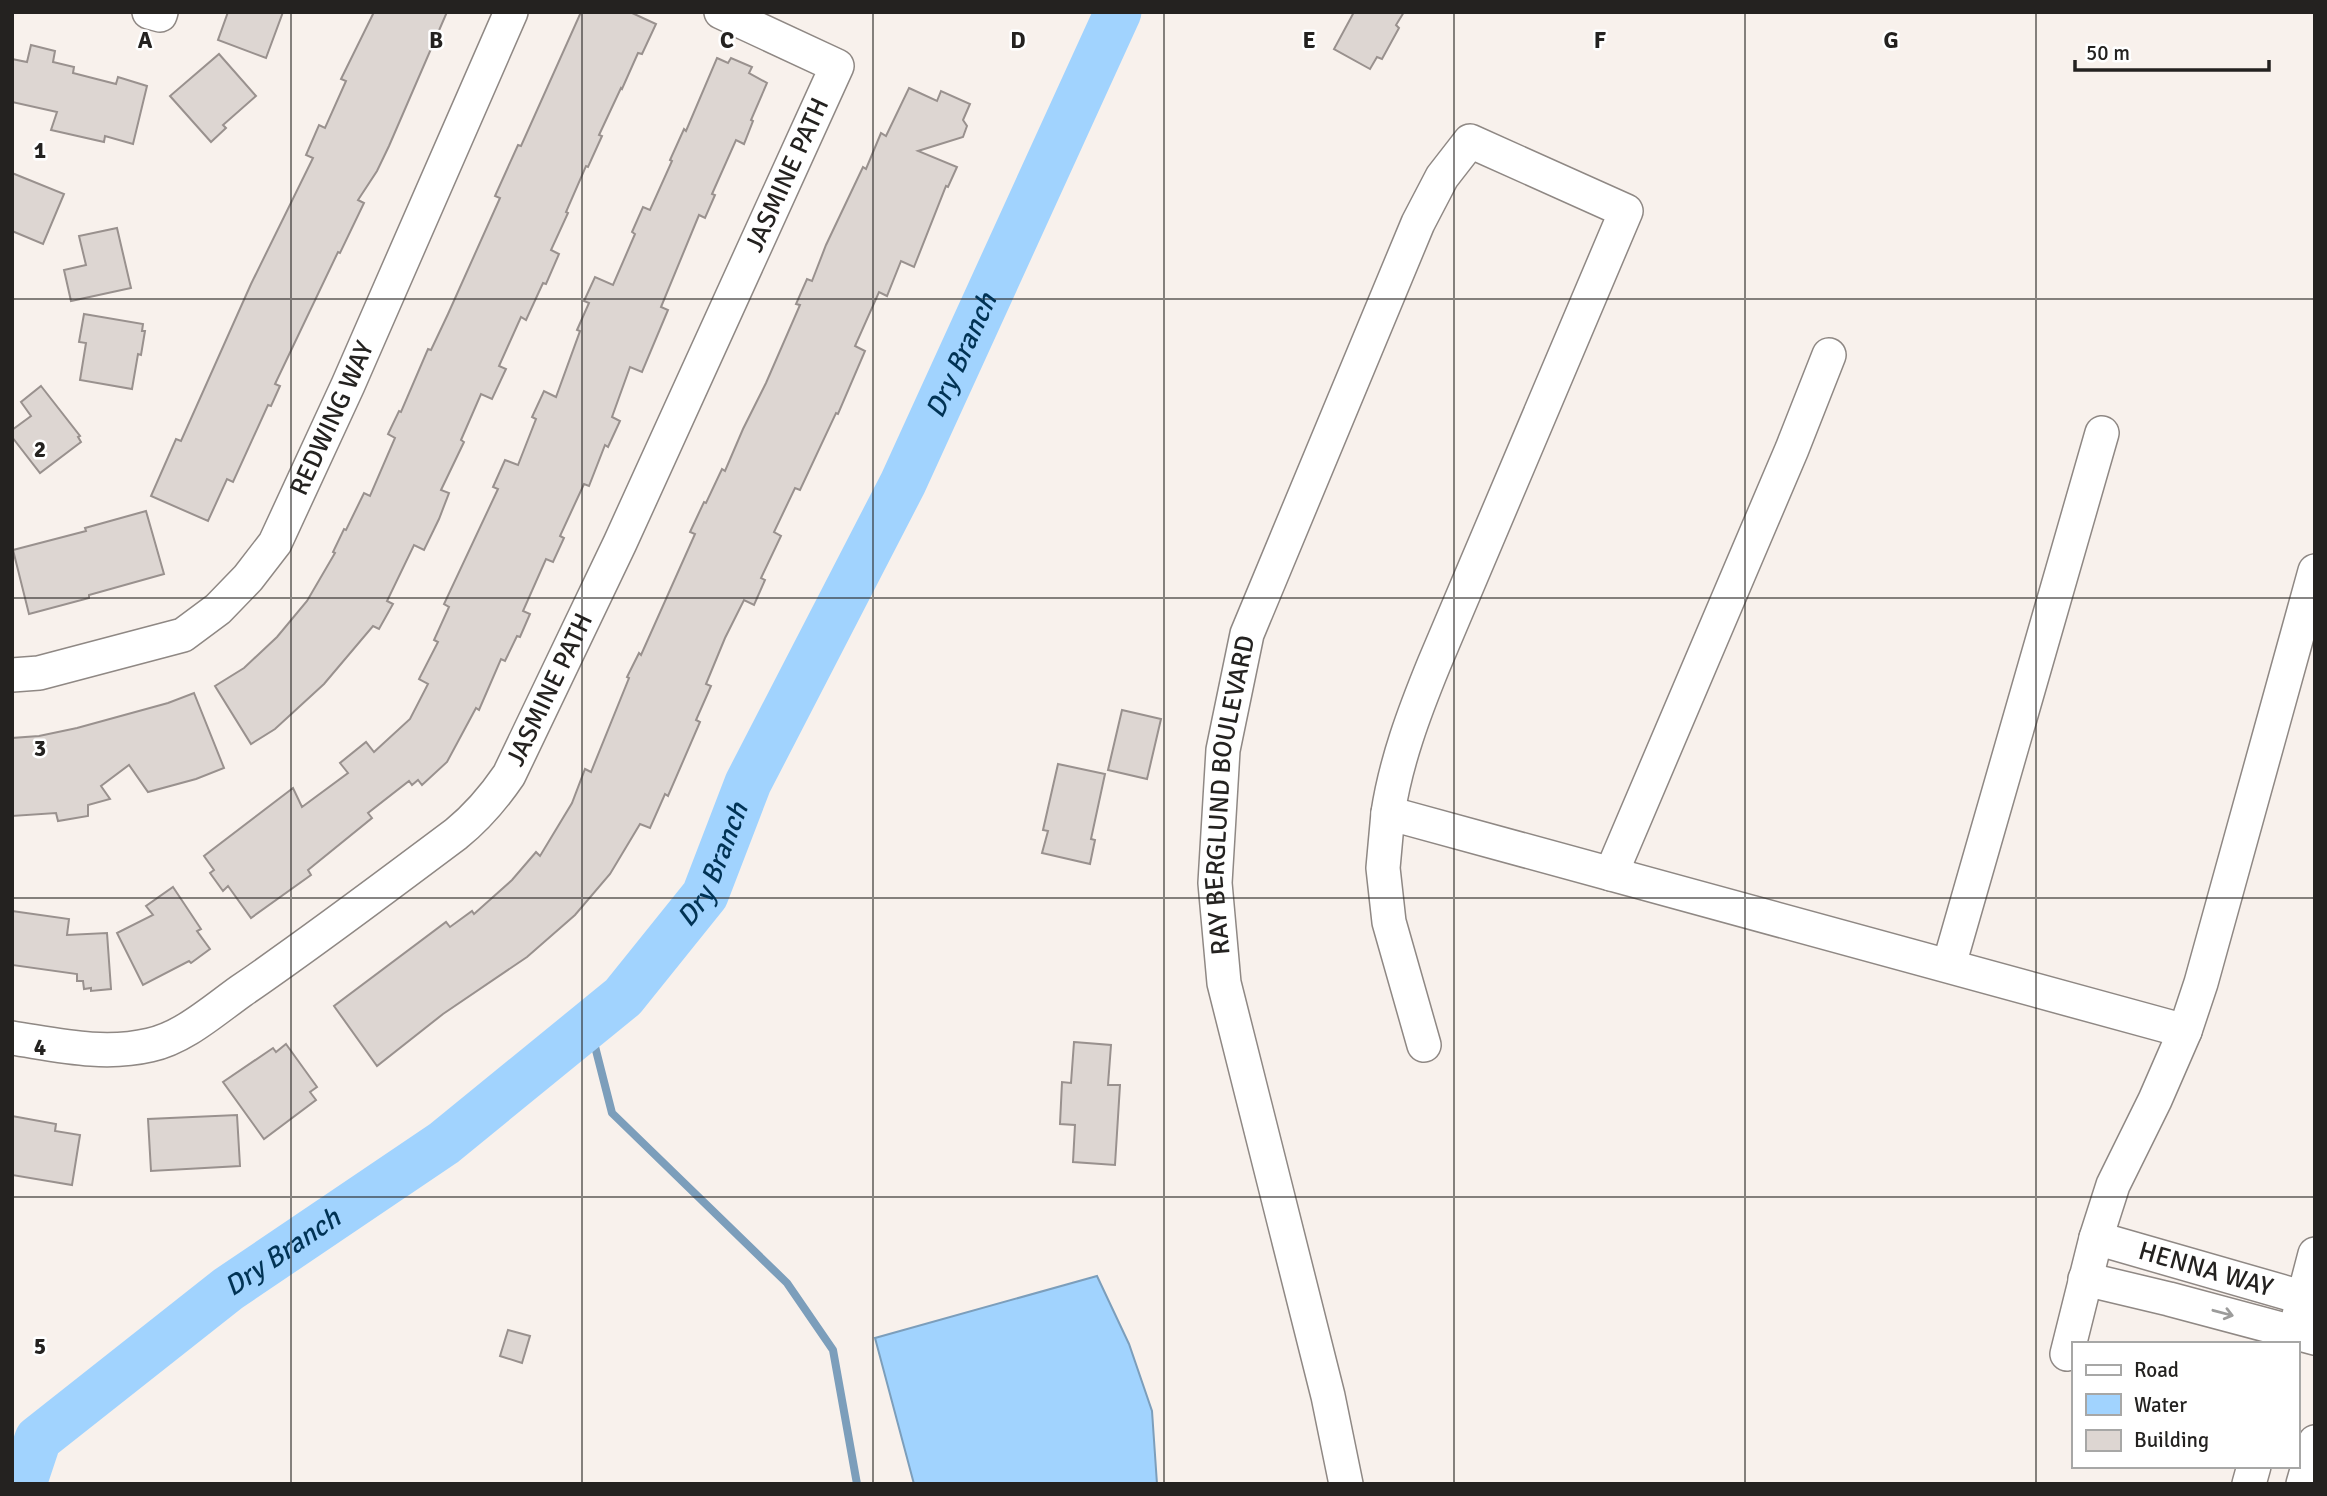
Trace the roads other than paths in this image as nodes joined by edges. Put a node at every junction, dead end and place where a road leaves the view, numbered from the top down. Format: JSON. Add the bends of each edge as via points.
{"nodes":[{"id":1,"x":149,"y":12,"type":"edge"},
{"id":2,"x":161,"y":12,"type":"edge"},
{"id":3,"x":511,"y":12,"type":"edge"},
{"id":4,"x":721,"y":12,"type":"edge"},
{"id":5,"x":1829,"y":355,"type":"dead end"},
{"id":6,"x":2102,"y":433,"type":"dead end"},
{"id":7,"x":2315,"y":571,"type":"edge"},
{"id":8,"x":12,"y":675,"type":"edge"},
{"id":9,"x":1388,"y":813,"type":"junction"},
{"id":10,"x":1611,"y":874,"type":"junction"},
{"id":11,"x":1949,"y":965,"type":"junction"},
{"id":12,"x":2185,"y":1031,"type":"junction"},
{"id":13,"x":12,"y":1038,"type":"edge"},
{"id":14,"x":1424,"y":1045,"type":"dead end"},
{"id":15,"x":2096,"y":1238,"type":"junction"},
{"id":16,"x":2315,"y":1254,"type":"edge"},
{"id":17,"x":2179,"y":1262,"type":"junction"},
{"id":18,"x":2085,"y":1279,"type":"junction"},
{"id":19,"x":2169,"y":1299,"type":"junction"},
{"id":20,"x":2309,"y":1299,"type":"edge"},
{"id":21,"x":2300,"y":1338,"type":"edge"},
{"id":22,"x":2067,"y":1354,"type":"dead end"},
{"id":23,"x":2315,"y":1442,"type":"edge"},
{"id":24,"x":1346,"y":1484,"type":"edge"},
{"id":25,"x":2303,"y":1484,"type":"edge"}],
"edges":[{"from":1,"to":2,"type":"street"},
{"from":3,"to":8,"type":"street","name":"REDWING WAY","via":[[348,385],[275,542],[248,578],[218,609],[183,635],[39,673]]},
{"from":4,"to":13,"type":"street","name":"JASMINE PATH","via":[[837,66],[620,543],[498,791],[456,834],[182,1032],[152,1045],[117,1051]]},
{"from":5,"to":10,"type":"street"},
{"from":6,"to":11,"type":"street"},
{"from":7,"to":12,"type":"street"},
{"from":9,"to":10,"type":"street"},
{"from":9,"to":14,"type":"street","via":[[1383,868],[1388,922]]},
{"from":9,"to":24,"type":"street","name":"RAY BERGLUND BOULEVARD","via":[[1393,776],[1407,732],[1626,211],[1471,141],[1442,177],[1418,223],[1247,634],[1223,750],[1215,883],[1224,983]]},
{"from":10,"to":11,"type":"street"},
{"from":11,"to":12,"type":"street"},
{"from":12,"to":15,"type":"street","via":[[2113,1185]]},
{"from":15,"to":17,"type":"street","name":"HENNA WAY"},
{"from":15,"to":18,"type":"street"},
{"from":16,"to":20,"type":"street"},
{"from":17,"to":19,"type":"street"},
{"from":17,"to":20,"type":"street","name":"HENNA WAY"},
{"from":18,"to":19,"type":"street","name":"HENNA WAY"},
{"from":18,"to":22,"type":"street"},
{"from":19,"to":21,"type":"street","name":"HENNA WAY","one_way":true},
{"from":20,"to":21,"type":"street"},
{"from":23,"to":25,"type":"street"}]}
